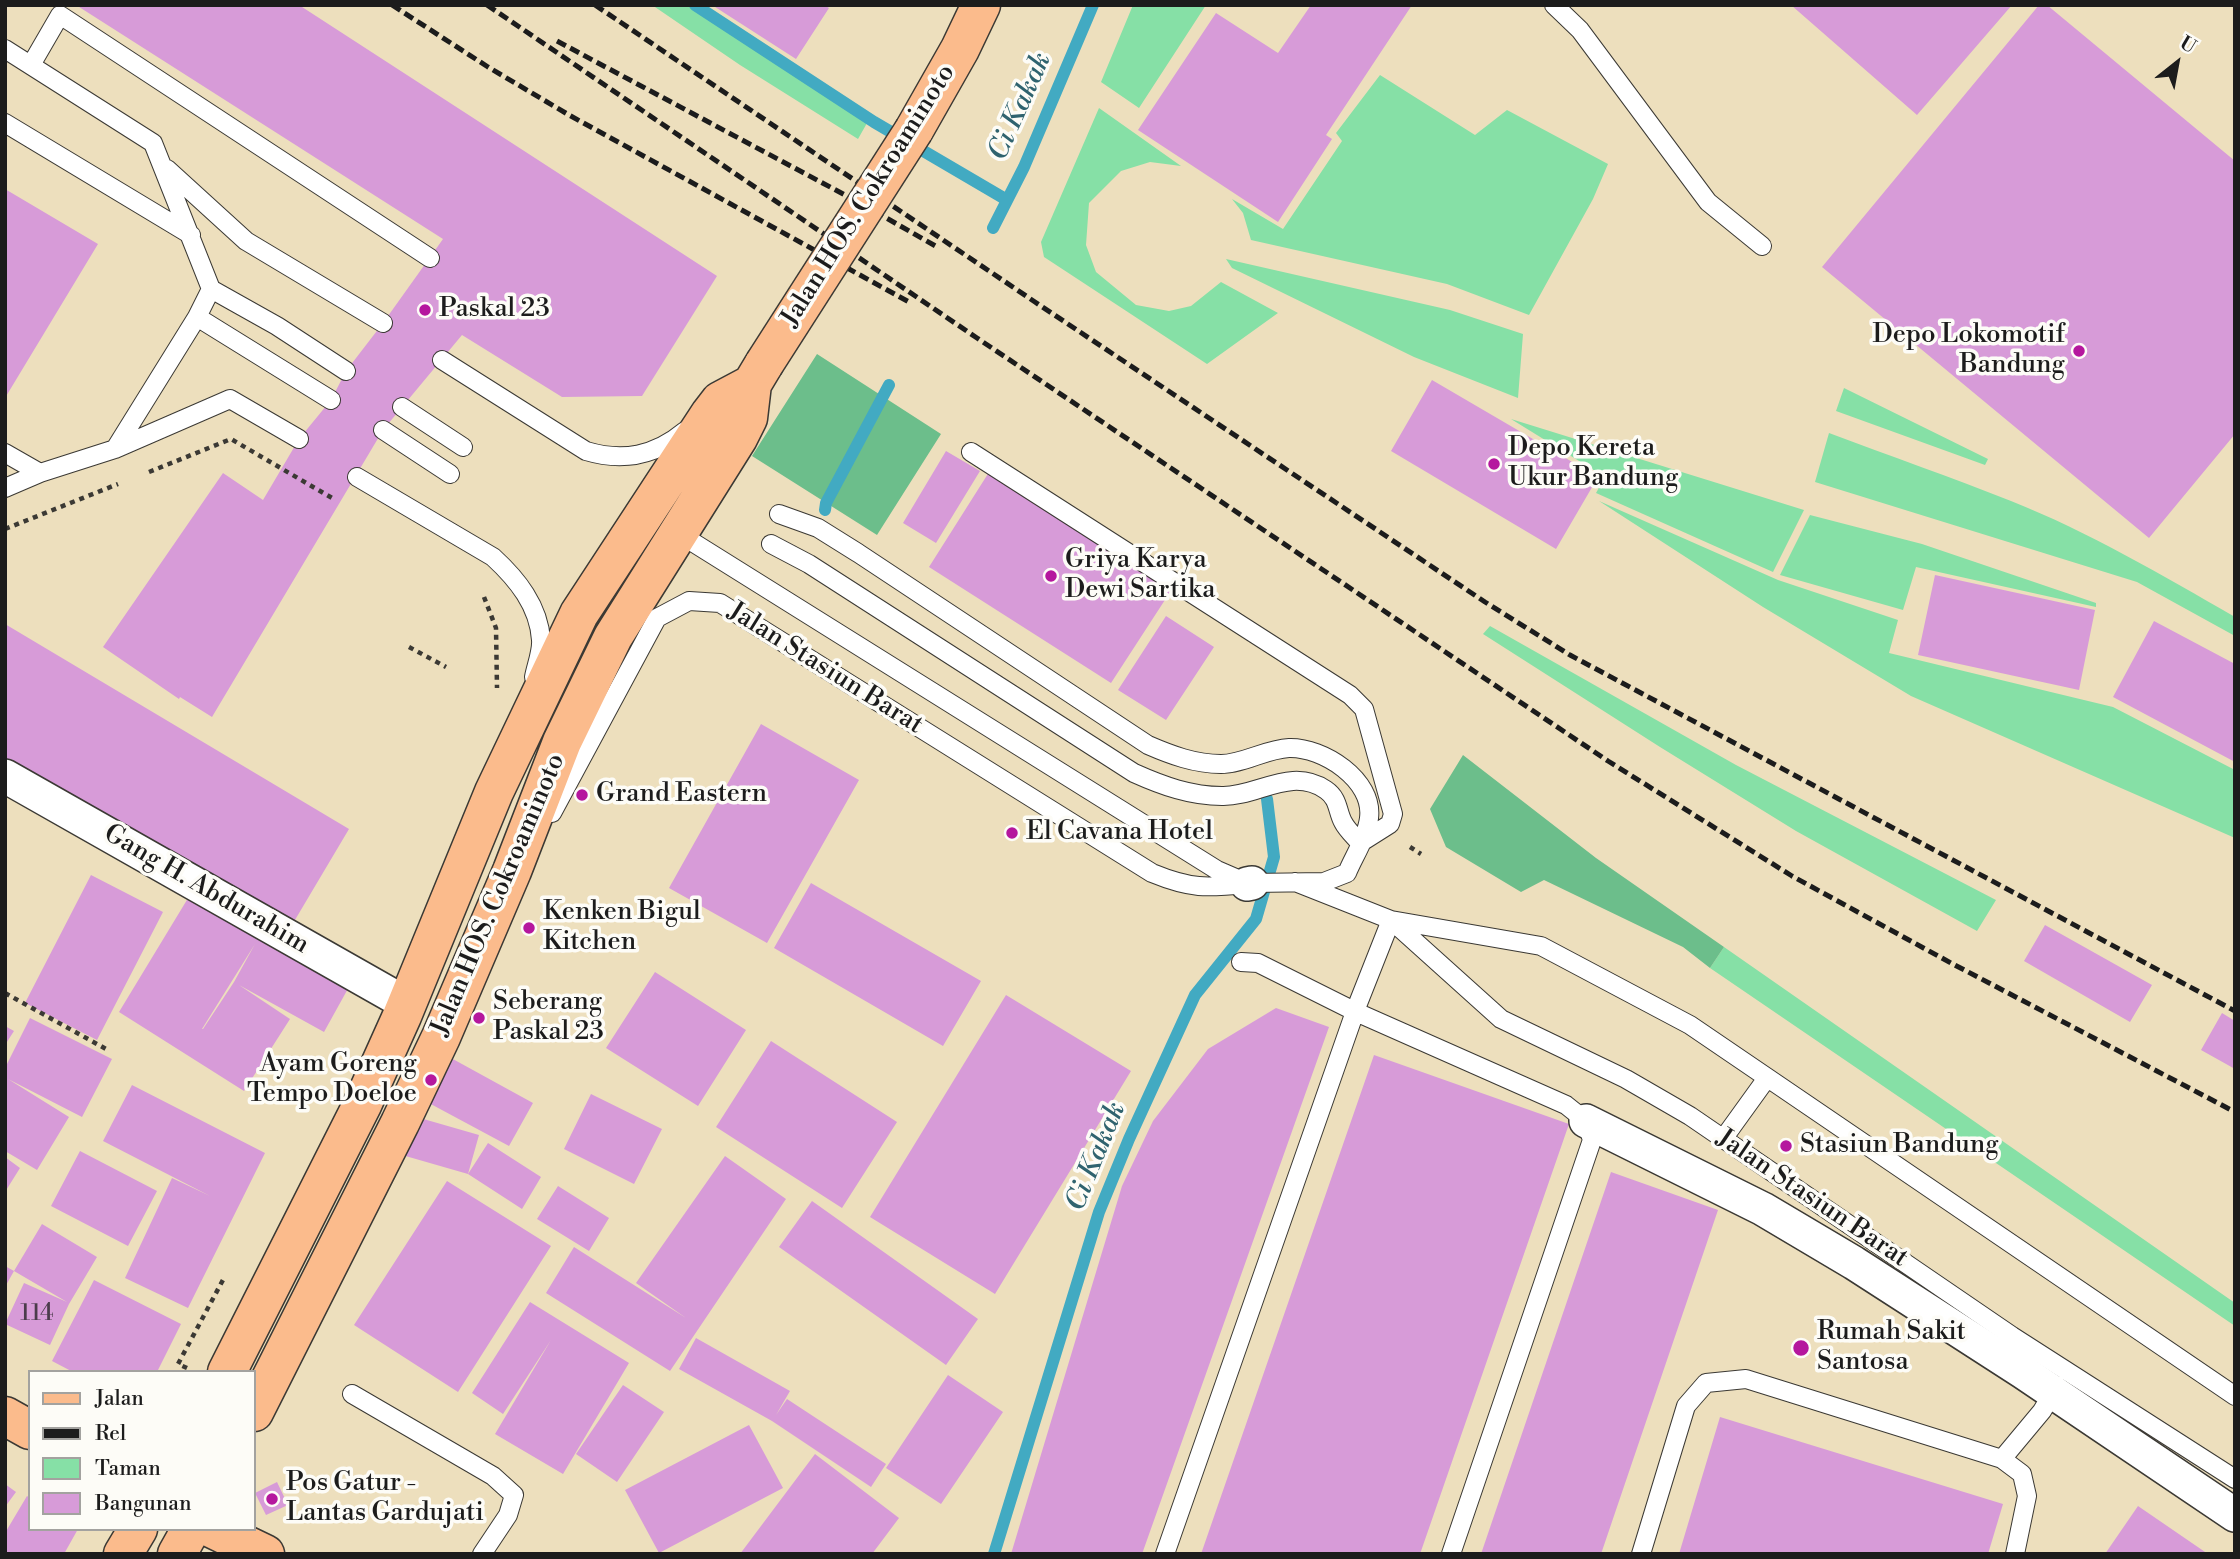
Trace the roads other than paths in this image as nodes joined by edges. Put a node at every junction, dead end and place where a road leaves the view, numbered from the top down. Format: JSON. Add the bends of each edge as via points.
{"nodes":[{"id":1,"x":981,"y":5,"type":"edge"},
{"id":2,"x":1554,"y":5,"type":"edge"},
{"id":3,"x":5,"y":49,"type":"edge"},
{"id":4,"x":31,"y":65,"type":"junction"},
{"id":5,"x":5,"y":123,"type":"edge"},
{"id":6,"x":162,"y":164,"type":"junction"},
{"id":7,"x":191,"y":234,"type":"junction"},
{"id":8,"x":1762,"y":246,"type":"dead end"},
{"id":9,"x":430,"y":258,"type":"dead end"},
{"id":10,"x":211,"y":289,"type":"junction"},
{"id":11,"x":197,"y":317,"type":"junction"},
{"id":12,"x":383,"y":323,"type":"dead end"},
{"id":13,"x":442,"y":360,"type":"dead end"},
{"id":14,"x":346,"y":371,"type":"dead end"},
{"id":15,"x":758,"y":374,"type":"junction"},
{"id":16,"x":331,"y":400,"type":"dead end"},
{"id":17,"x":402,"y":407,"type":"dead end"},
{"id":18,"x":710,"y":414,"type":"junction"},
{"id":19,"x":383,"y":430,"type":"dead end"},
{"id":20,"x":299,"y":439,"type":"dead end"},
{"id":21,"x":463,"y":447,"type":"dead end"},
{"id":22,"x":115,"y":449,"type":"junction"},
{"id":23,"x":971,"y":452,"type":"dead end"},
{"id":24,"x":5,"y":453,"type":"edge"},
{"id":25,"x":40,"y":473,"type":"junction"},
{"id":26,"x":450,"y":474,"type":"dead end"},
{"id":27,"x":356,"y":477,"type":"dead end"},
{"id":28,"x":5,"y":488,"type":"edge"},
{"id":29,"x":779,"y":514,"type":"dead end"},
{"id":30,"x":678,"y":533,"type":"junction"},
{"id":31,"x":771,"y":544,"type":"dead end"},
{"id":32,"x":528,"y":719,"type":"junction"},
{"id":33,"x":5,"y":776,"type":"edge"},
{"id":34,"x":1360,"y":844,"type":"junction"},
{"id":35,"x":470,"y":854,"type":"junction"},
{"id":36,"x":512,"y":871,"type":"junction"},
{"id":37,"x":1289,"y":882,"type":"junction"},
{"id":38,"x":1250,"y":883,"type":"junction"},
{"id":39,"x":1391,"y":920,"type":"junction"},
{"id":40,"x":1241,"y":962,"type":"dead end"},
{"id":41,"x":407,"y":1004,"type":"junction"},
{"id":42,"x":1356,"y":1012,"type":"junction"},
{"id":43,"x":1767,"y":1078,"type":"junction"},
{"id":44,"x":1586,"y":1121,"type":"junction"},
{"id":45,"x":1723,"y":1139,"type":"junction"},
{"id":46,"x":228,"y":1370,"type":"edge"},
{"id":47,"x":2060,"y":1382,"type":"junction"},
{"id":48,"x":352,"y":1394,"type":"dead end"},
{"id":49,"x":2235,"y":1396,"type":"edge"},
{"id":50,"x":256,"y":1408,"type":"edge"},
{"id":51,"x":5,"y":1416,"type":"edge"},
{"id":52,"x":28,"y":1429,"type":"edge"},
{"id":53,"x":2003,"y":1459,"type":"junction"},
{"id":54,"x":2235,"y":1479,"type":"edge"},
{"id":55,"x":2235,"y":1515,"type":"edge"},
{"id":56,"x":256,"y":1523,"type":"edge"},
{"id":57,"x":137,"y":1531,"type":"edge"},
{"id":58,"x":190,"y":1531,"type":"edge"},
{"id":59,"x":217,"y":1531,"type":"edge"},
{"id":60,"x":123,"y":1554,"type":"edge"},
{"id":61,"x":177,"y":1554,"type":"edge"},
{"id":62,"x":265,"y":1554,"type":"edge"},
{"id":63,"x":286,"y":1554,"type":"edge"},
{"id":64,"x":482,"y":1554,"type":"edge"},
{"id":65,"x":1165,"y":1554,"type":"edge"},
{"id":66,"x":1451,"y":1554,"type":"edge"},
{"id":67,"x":1641,"y":1554,"type":"edge"},
{"id":68,"x":2015,"y":1554,"type":"edge"}],
"edges":[{"from":1,"to":15,"type":"main road","name":"Jalan HOS. Cokroaminoto","bridge":true,"via":[[914,130]]},
{"from":2,"to":8,"type":"lane","via":[[1580,30],[1707,202]]},
{"from":3,"to":4,"type":"lane"},
{"from":4,"to":6,"type":"lane","via":[[153,143]]},
{"from":4,"to":9,"type":"lane","via":[[60,15]]},
{"from":5,"to":7,"type":"lane"},
{"from":6,"to":7,"type":"lane"},
{"from":6,"to":12,"type":"lane","via":[[246,241]]},
{"from":7,"to":10,"type":"lane"},
{"from":10,"to":11,"type":"lane"},
{"from":10,"to":14,"type":"lane"},
{"from":11,"to":16,"type":"lane"},
{"from":11,"to":22,"type":"lane"},
{"from":13,"to":18,"type":"lane","via":[[586,451],[602,456],[652,452]]},
{"from":15,"to":18,"type":"main road","name":"Jalan HOS. Cokroaminoto","via":[[720,401]]},
{"from":15,"to":30,"type":"main road","name":"Jalan HOS. Cokroaminoto","via":[[748,418]]},
{"from":17,"to":21,"type":"lane"},
{"from":18,"to":32,"type":"main road","name":"Jalan HOS. Cokroaminoto","via":[[579,614]]},
{"from":19,"to":26,"type":"lane"},
{"from":20,"to":22,"type":"lane","via":[[230,398]]},
{"from":22,"to":25,"type":"lane"},
{"from":23,"to":34,"type":"lane","via":[[1350,695],[1364,709],[1393,814],[1390,824]]},
{"from":24,"to":25,"type":"lane"},
{"from":25,"to":28,"type":"lane"},
{"from":27,"to":32,"type":"lane","via":[[493,557],[527,595],[541,642]]},
{"from":29,"to":34,"type":"lane","via":[[818,528],[1149,745],[1197,762],[1223,764],[1288,748],[1317,752],[1362,786],[1370,815]]},
{"from":30,"to":36,"type":"main road","name":"Jalan HOS. Cokroaminoto","via":[[613,637],[562,742]]},
{"from":30,"to":38,"type":"lane","name":"Jalan Stasiun Barat","via":[[1217,870]]},
{"from":31,"to":34,"type":"lane","via":[[810,564],[1134,774],[1192,794],[1226,797],[1289,780],[1306,783],[1326,790],[1338,803],[1343,821]]},
{"from":32,"to":35,"type":"main road","name":"Jalan HOS. Cokroaminoto"},
{"from":33,"to":41,"type":"street","name":"Gang H. Abdurahim"},
{"from":34,"to":37,"type":"lane","via":[[1346,873],[1324,882]]},
{"from":35,"to":36,"type":"main road"},
{"from":35,"to":41,"type":"main road","name":"Jalan HOS. Cokroaminoto"},
{"from":36,"to":38,"type":"lane","name":"Jalan Stasiun Barat","via":[[550,816],[657,618],[689,601],[720,603],[1152,873],[1205,888]]},
{"from":36,"to":50,"type":"main road","name":"Jalan HOS. Cokroaminoto","via":[[401,1124]]},
{"from":37,"to":38,"type":"lane","name":"Jalan Stasiun Barat"},
{"from":37,"to":39,"type":"lane","name":"Jalan Stasiun Barat"},
{"from":39,"to":42,"type":"lane"},
{"from":39,"to":43,"type":"lane","name":"Jalan Stasiun Barat","via":[[1541,946],[1690,1025]]},
{"from":39,"to":45,"type":"lane","name":"Jalan Stasiun Barat","via":[[1501,1020],[1626,1079]]},
{"from":40,"to":42,"type":"lane","via":[[1258,963]]},
{"from":41,"to":46,"type":"main road","name":"Jalan HOS. Cokroaminoto","via":[[362,1105]]},
{"from":42,"to":44,"type":"lane","via":[[1566,1105]]},
{"from":42,"to":65,"type":"lane"},
{"from":43,"to":45,"type":"lane"},
{"from":43,"to":49,"type":"lane","name":"Jalan Stasiun Barat"},
{"from":44,"to":47,"type":"street","via":[[1763,1209]]},
{"from":44,"to":66,"type":"lane","via":[[1592,1140]]},
{"from":45,"to":47,"type":"lane","name":"Jalan Stasiun Barat"},
{"from":47,"to":53,"type":"lane"},
{"from":47,"to":54,"type":"lane","name":"Jalan Stasiun Barat"},
{"from":47,"to":55,"type":"street"},
{"from":48,"to":64,"type":"lane","via":[[492,1476],[514,1495],[508,1514]]},
{"from":51,"to":52,"type":"main road"},
{"from":53,"to":67,"type":"lane","via":[[1745,1379],[1706,1383],[1686,1406]]},
{"from":53,"to":68,"type":"lane","via":[[2022,1474],[2027,1496]]},
{"from":56,"to":63,"type":"main road"},
{"from":57,"to":60,"type":"main road"},
{"from":58,"to":61,"type":"main road"},
{"from":59,"to":62,"type":"main road"}]}
